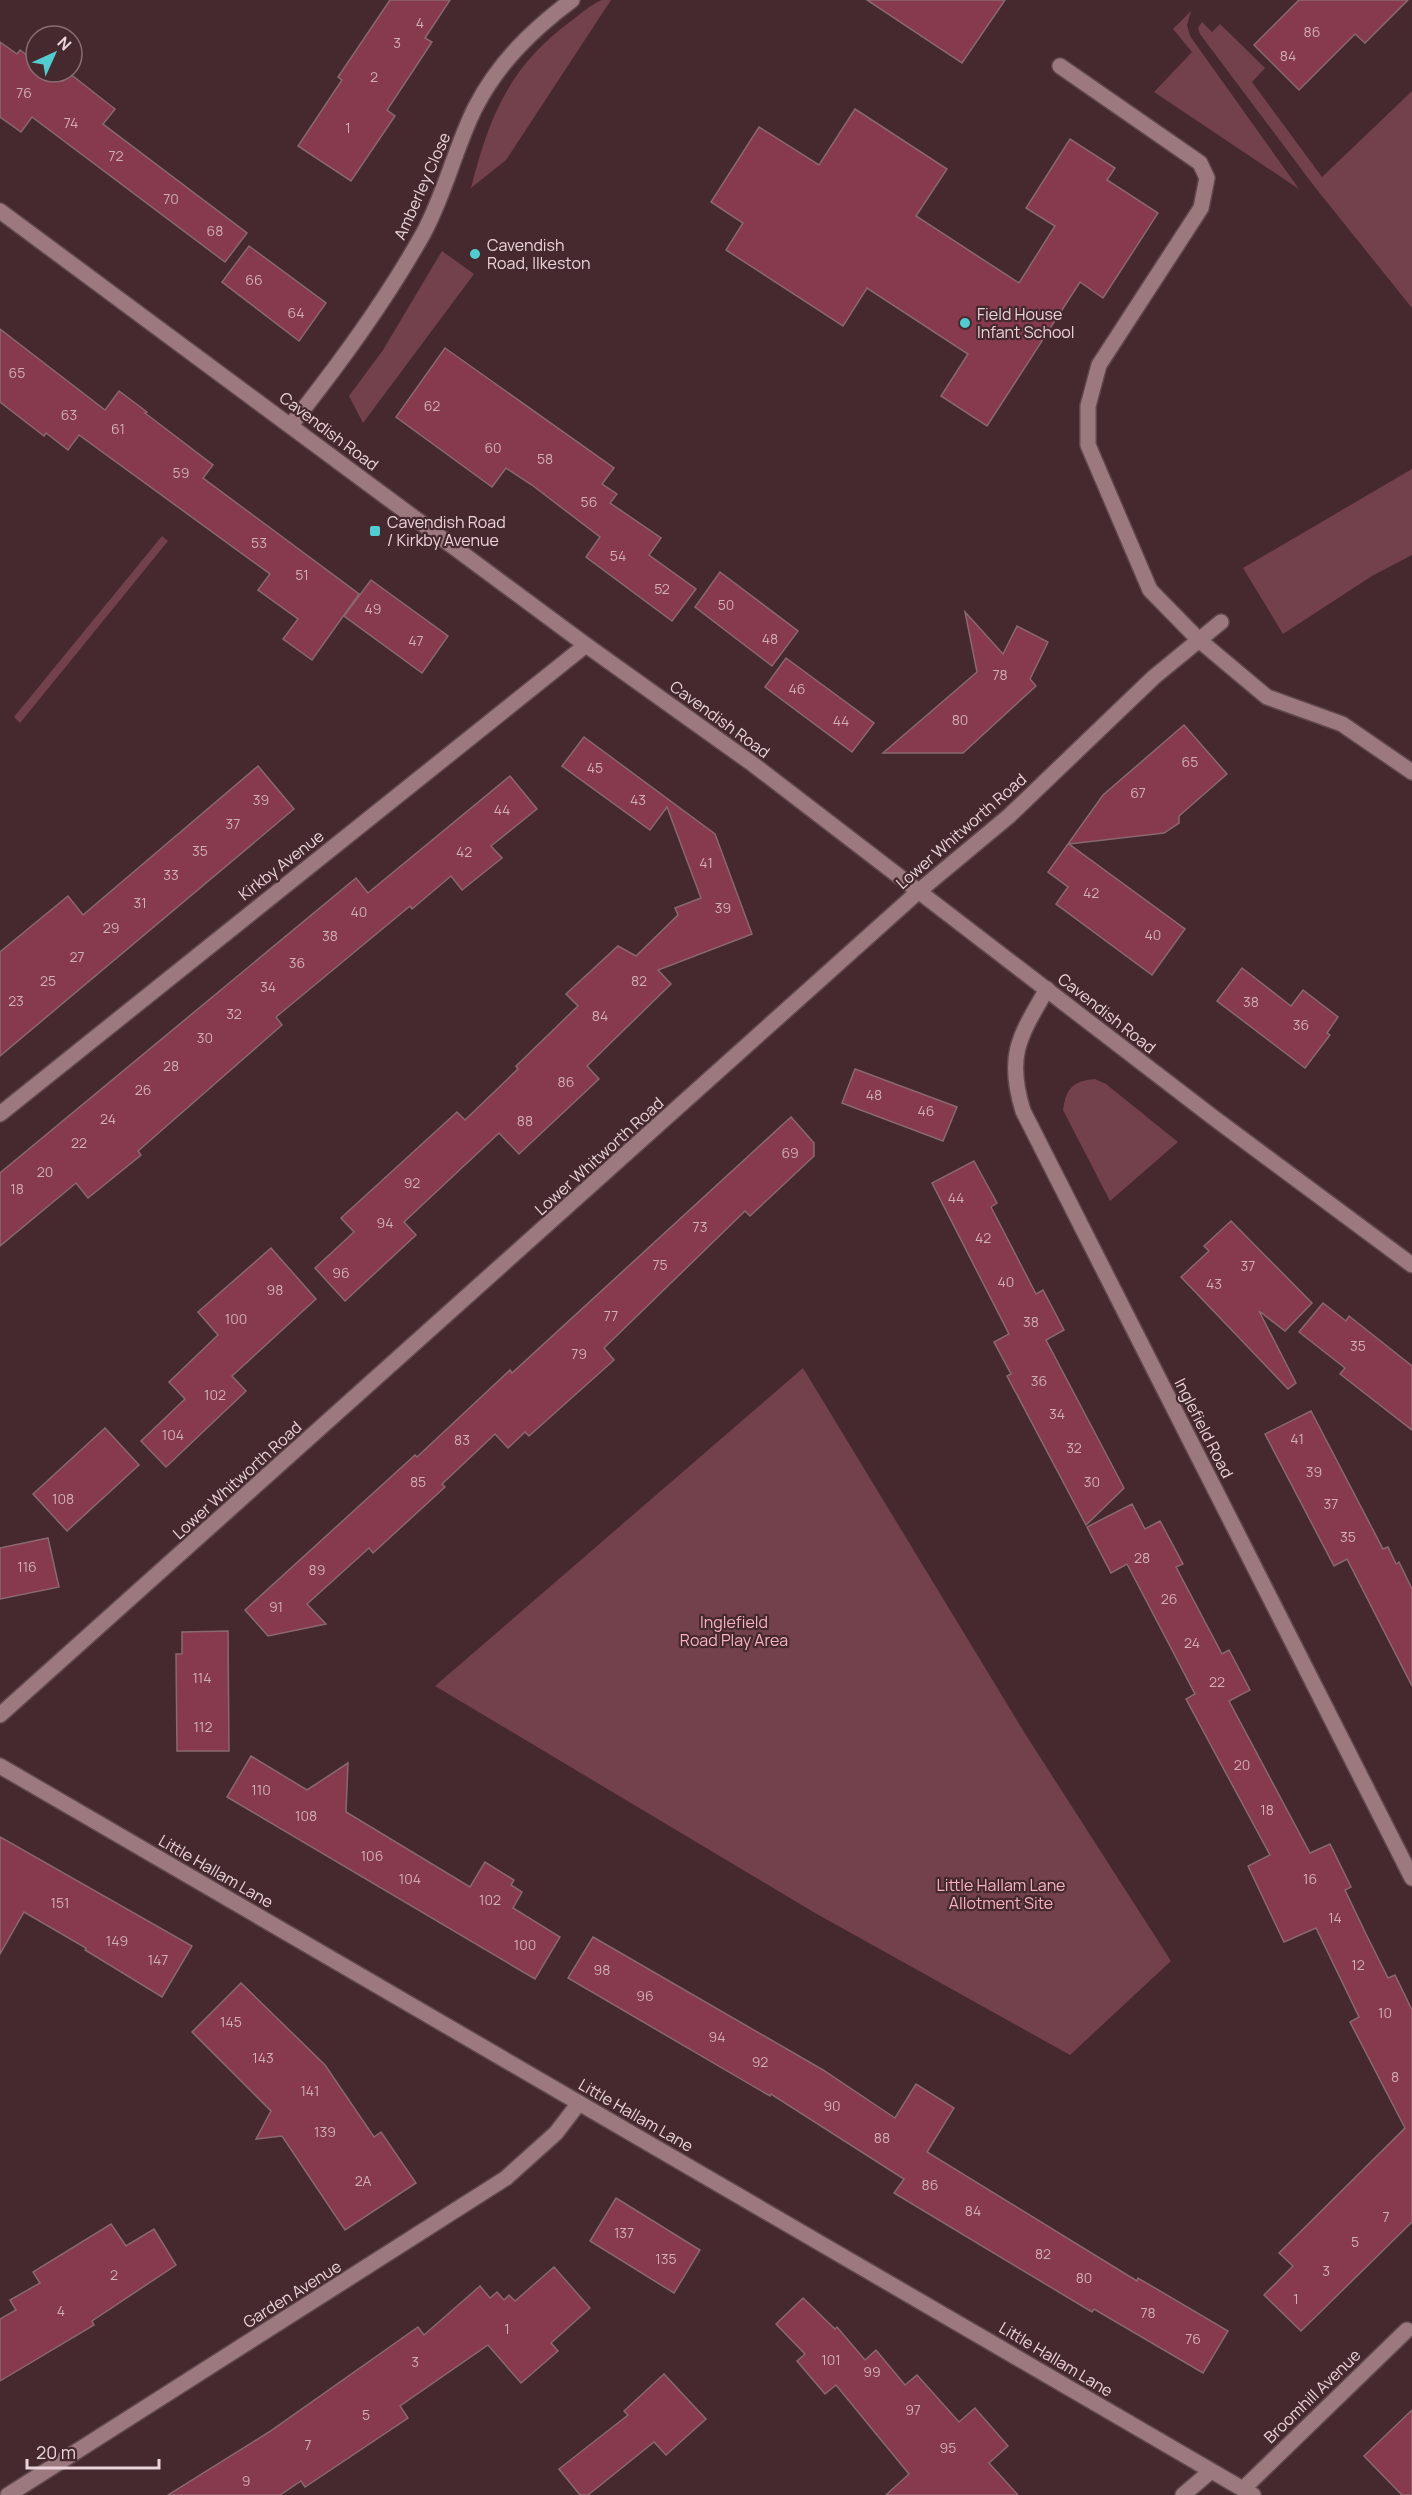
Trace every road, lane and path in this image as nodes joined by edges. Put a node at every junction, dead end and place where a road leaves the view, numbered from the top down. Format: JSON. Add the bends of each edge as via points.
{"nodes":[{"id":1,"x":572,"y":0,"type":"edge"},
{"id":2,"x":1060,"y":66,"type":"dead end"},
{"id":3,"x":0,"y":211,"type":"edge"},
{"id":4,"x":291,"y":424,"type":"junction"},
{"id":5,"x":1221,"y":622,"type":"dead end"},
{"id":6,"x":1200,"y":640,"type":"junction"},
{"id":7,"x":586,"y":645,"type":"junction"},
{"id":8,"x":1412,"y":772,"type":"edge"},
{"id":9,"x":919,"y":891,"type":"junction"},
{"id":10,"x":1047,"y":989,"type":"junction"},
{"id":11,"x":0,"y":1114,"type":"edge"},
{"id":12,"x":1412,"y":1265,"type":"edge"},
{"id":13,"x":0,"y":1715,"type":"edge"},
{"id":14,"x":0,"y":1766,"type":"edge"},
{"id":15,"x":1412,"y":1878,"type":"edge"},
{"id":16,"x":579,"y":2103,"type":"junction"},
{"id":17,"x":1407,"y":2330,"type":"dead end"},
{"id":18,"x":1211,"y":2471,"type":"junction"},
{"id":19,"x":1248,"y":2492,"type":"edge"},
{"id":20,"x":8,"y":2495,"type":"edge"},
{"id":21,"x":1183,"y":2495,"type":"edge"}],
"edges":[{"from":1,"to":4,"type":"street","name":"Amberley Close","via":[[524,40],[489,82],[423,233],[343,358]]},
{"from":2,"to":6,"type":"street","via":[[1200,163],[1207,178],[1201,208],[1099,365],[1088,406],[1088,445],[1150,590]]},
{"from":3,"to":4,"type":"street","name":"Cavendish Road"},
{"from":4,"to":7,"type":"street","name":"Cavendish Road"},
{"from":5,"to":6,"type":"street","name":"Lower Whitworth Road"},
{"from":6,"to":8,"type":"street","via":[[1267,697],[1342,724]]},
{"from":6,"to":9,"type":"street","name":"Lower Whitworth Road","via":[[1154,677],[1009,816]]},
{"from":7,"to":9,"type":"street","name":"Cavendish Road","via":[[754,765]]},
{"from":7,"to":11,"type":"street","name":"Kirkby Avenue"},
{"from":9,"to":10,"type":"street","name":"Cavendish Road"},
{"from":9,"to":13,"type":"street","name":"Lower Whitworth Road"},
{"from":10,"to":12,"type":"street","name":"Cavendish Road"},
{"from":10,"to":15,"type":"street","name":"Inglefield Road","via":[[1028,1022],[1014,1060],[1015,1085],[1023,1111]]},
{"from":14,"to":16,"type":"street","name":"Little Hallam Lane"},
{"from":16,"to":18,"type":"street","name":"Little Hallam Lane"},
{"from":16,"to":20,"type":"street","name":"Garden Avenue","via":[[550,2139],[506,2178]]},
{"from":17,"to":19,"type":"street","name":"Broomhill Avenue"},
{"from":18,"to":19,"type":"street","name":"Little Hallam Lane"},
{"from":18,"to":21,"type":"street"}]}
